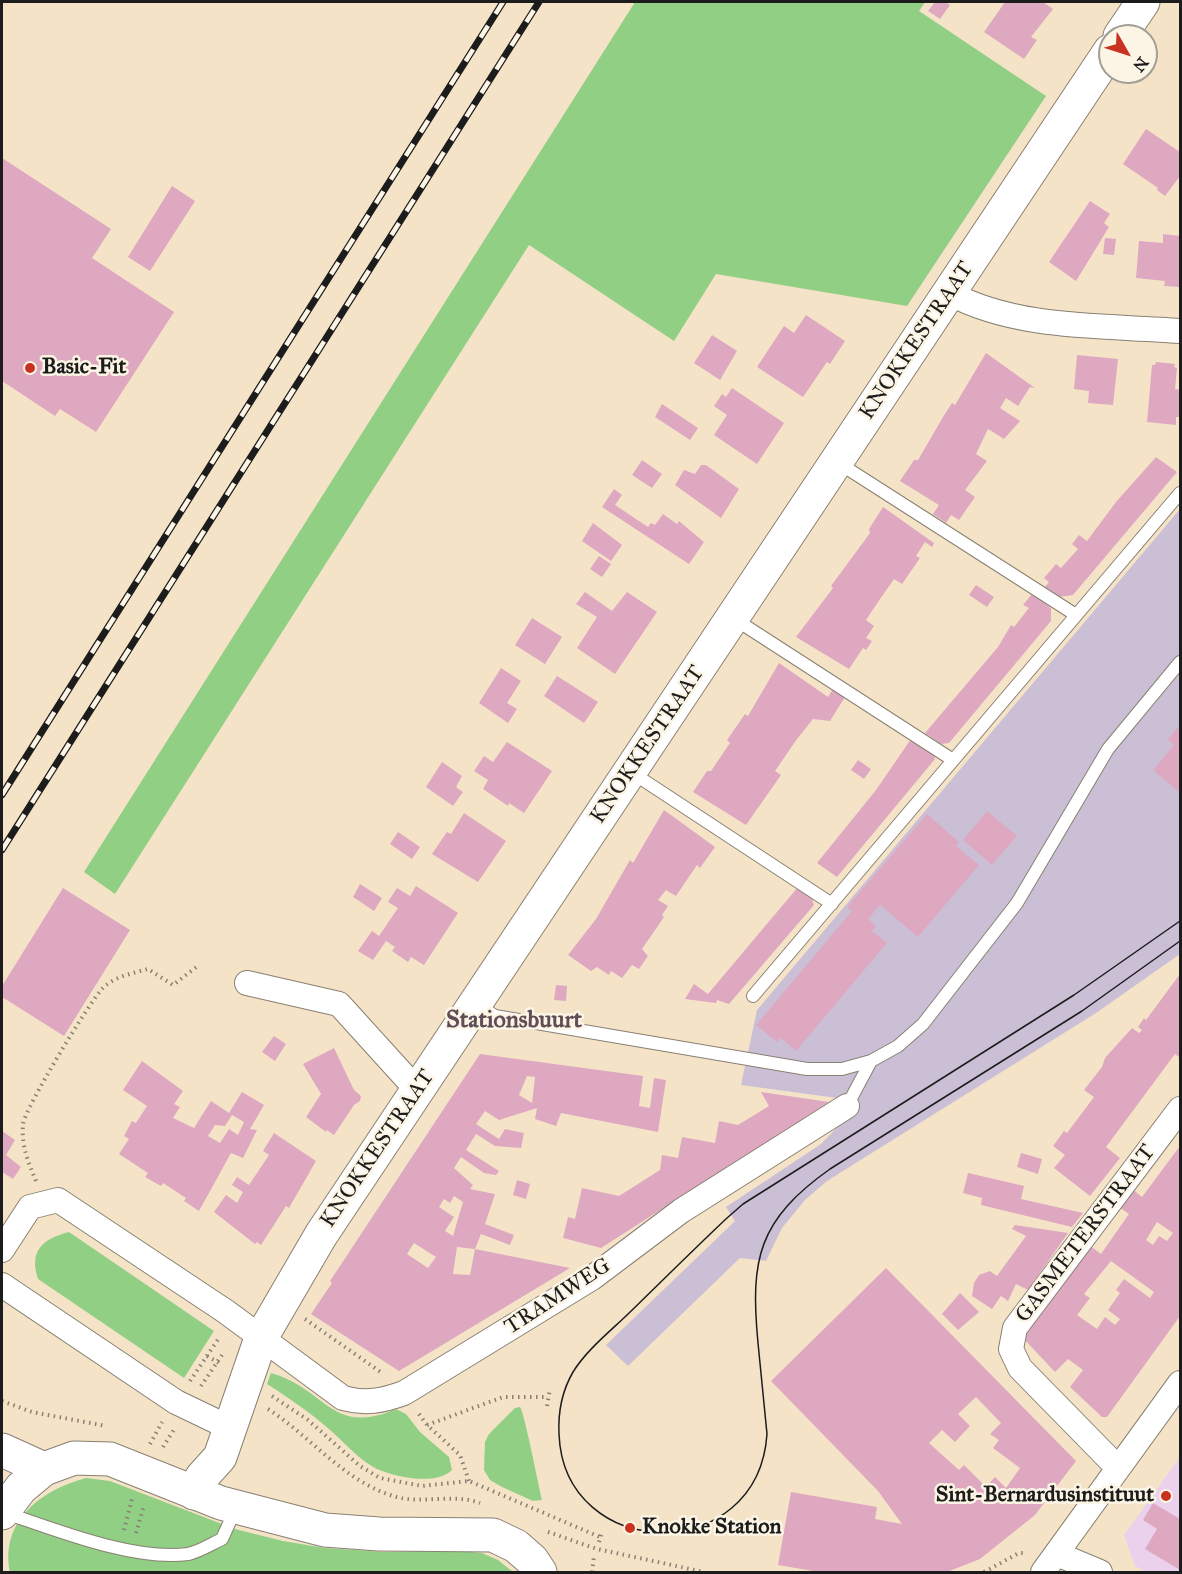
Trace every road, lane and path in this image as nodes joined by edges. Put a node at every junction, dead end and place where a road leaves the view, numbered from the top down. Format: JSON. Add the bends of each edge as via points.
{"nodes":[{"id":1,"x":1143,"y":2,"type":"edge"},
{"id":2,"x":1128,"y":24,"type":"edge"},
{"id":3,"x":1098,"y":69,"type":"edge"},
{"id":4,"x":949,"y":293,"type":"junction"},
{"id":5,"x":1180,"y":331,"type":"edge"},
{"id":6,"x":836,"y":462,"type":"junction"},
{"id":7,"x":1180,"y":493,"type":"edge"},
{"id":8,"x":1076,"y":615,"type":"junction"},
{"id":9,"x":733,"y":618,"type":"junction"},
{"id":10,"x":1180,"y":662,"type":"edge"},
{"id":11,"x":953,"y":760,"type":"junction"},
{"id":12,"x":630,"y":771,"type":"junction"},
{"id":13,"x":832,"y":904,"type":"junction"},
{"id":14,"x":198,"y":965,"type":"dead end"},
{"id":15,"x":247,"y":983,"type":"dead end"},
{"id":16,"x":753,"y":996,"type":"dead end"},
{"id":17,"x":476,"y":1003,"type":"junction"},
{"id":18,"x":871,"y":1061,"type":"junction"},
{"id":19,"x":417,"y":1090,"type":"junction"},
{"id":20,"x":847,"y":1106,"type":"joint"},
{"id":21,"x":1180,"y":1109,"type":"edge"},
{"id":22,"x":44,"y":1202,"type":"junction"},
{"id":23,"x":2,"y":1250,"type":"edge"},
{"id":24,"x":2,"y":1286,"type":"edge"},
{"id":25,"x":225,"y":1330,"type":"dead end"},
{"id":26,"x":261,"y":1338,"type":"junction"},
{"id":27,"x":206,"y":1379,"type":"dead end"},
{"id":28,"x":1180,"y":1383,"type":"edge"},
{"id":29,"x":550,"y":1389,"type":"dead end"},
{"id":30,"x":184,"y":1390,"type":"dead end"},
{"id":31,"x":252,"y":1392,"type":"junction"},
{"id":32,"x":547,"y":1397,"type":"junction"},
{"id":33,"x":2,"y":1401,"type":"edge"},
{"id":34,"x":547,"y":1406,"type":"dead end"},
{"id":35,"x":427,"y":1425,"type":"dead end"},
{"id":36,"x":108,"y":1427,"type":"dead end"},
{"id":37,"x":143,"y":1437,"type":"dead end"},
{"id":38,"x":224,"y":1442,"type":"junction"},
{"id":39,"x":2,"y":1450,"type":"edge"},
{"id":40,"x":1118,"y":1468,"type":"junction"},
{"id":41,"x":44,"y":1469,"type":"junction"},
{"id":42,"x":152,"y":1475,"type":"junction"},
{"id":43,"x":194,"y":1493,"type":"junction"},
{"id":44,"x":489,"y":1506,"type":"dead end"},
{"id":45,"x":236,"y":1508,"type":"junction"},
{"id":46,"x":2,"y":1512,"type":"edge"},
{"id":47,"x":546,"y":1531,"type":"dead end"},
{"id":48,"x":602,"y":1532,"type":"dead end"},
{"id":49,"x":132,"y":1549,"type":"junction"},
{"id":50,"x":594,"y":1556,"type":"dead end"},
{"id":51,"x":1050,"y":1563,"type":"edge"},
{"id":52,"x":540,"y":1572,"type":"edge"},
{"id":53,"x":592,"y":1572,"type":"edge"},
{"id":54,"x":704,"y":1572,"type":"edge"},
{"id":55,"x":1100,"y":1572,"type":"edge"}],
"edges":[{"from":1,"to":2,"type":"street"},
{"from":3,"to":4,"type":"street","name":"KNOKKESTRAAT"},
{"from":4,"to":5,"type":"street","via":[[975,307],[1025,319]]},
{"from":4,"to":6,"type":"street","name":"KNOKKESTRAAT"},
{"from":6,"to":8,"type":"lane"},
{"from":6,"to":9,"type":"street","name":"KNOKKESTRAAT"},
{"from":7,"to":8,"type":"lane"},
{"from":8,"to":11,"type":"lane"},
{"from":9,"to":11,"type":"lane"},
{"from":9,"to":12,"type":"street","name":"KNOKKESTRAAT"},
{"from":10,"to":18,"type":"lane","via":[[1108,749],[1017,903],[923,1024],[898,1046]]},
{"from":11,"to":13,"type":"lane"},
{"from":12,"to":13,"type":"lane"},
{"from":12,"to":17,"type":"street","name":"KNOKKESTRAAT"},
{"from":13,"to":16,"type":"lane"},
{"from":14,"to":22,"type":"path","via":[[173,985],[148,969],[125,975],[103,988],[34,1097],[23,1122],[24,1152]]},
{"from":15,"to":19,"type":"street","via":[[339,1004]]},
{"from":17,"to":18,"type":"lane","via":[[495,1016],[807,1069],[842,1069]]},
{"from":17,"to":19,"type":"street","name":"KNOKKESTRAAT"},
{"from":18,"to":20,"type":"lane"},
{"from":19,"to":26,"type":"street","name":"KNOKKESTRAAT","via":[[321,1235]]},
{"from":20,"to":26,"type":"street","name":"TRAMWEG","via":[[681,1212],[592,1278],[404,1393],[361,1403],[343,1398]]},
{"from":21,"to":40,"type":"street","name":"GASMETERSTRAAT","via":[[1015,1328],[1011,1349],[1020,1368]]},
{"from":22,"to":23,"type":"street","via":[[30,1207]]},
{"from":22,"to":26,"type":"street","name":"TRAMWEG","via":[[58,1200]]},
{"from":24,"to":38,"type":"street","via":[[176,1402]]},
{"from":25,"to":30,"type":"path"},
{"from":26,"to":31,"type":"street","name":"KNOKKESTRAAT"},
{"from":27,"to":31,"type":"path"},
{"from":28,"to":40,"type":"street"},
{"from":29,"to":32,"type":"path"},
{"from":31,"to":38,"type":"street","name":"KNOKKESTRAAT"},
{"from":31,"to":44,"type":"path","via":[[363,1484],[396,1497],[474,1501]]},
{"from":31,"to":48,"type":"path","via":[[308,1420],[360,1466],[380,1478],[422,1486],[469,1482],[600,1540]]},
{"from":32,"to":34,"type":"path"},
{"from":32,"to":35,"type":"path","via":[[503,1396]]},
{"from":33,"to":36,"type":"path","via":[[32,1412]]},
{"from":37,"to":42,"type":"path","via":[[164,1446]]},
{"from":38,"to":43,"type":"street","name":"KNOKKESTRAAT"},
{"from":38,"to":45,"type":"street"},
{"from":39,"to":41,"type":"street"},
{"from":40,"to":51,"type":"street"},
{"from":41,"to":42,"type":"street","via":[[74,1458],[110,1460]]},
{"from":41,"to":46,"type":"street","via":[[21,1488]]},
{"from":42,"to":43,"type":"street"},
{"from":42,"to":49,"type":"path"},
{"from":43,"to":45,"type":"street"},
{"from":45,"to":49,"type":"lane","via":[[222,1539],[190,1554]]},
{"from":45,"to":52,"type":"street","via":[[325,1530],[493,1535],[516,1546]]},
{"from":46,"to":49,"type":"lane","via":[[87,1541]]},
{"from":47,"to":54,"type":"path","via":[[597,1549]]},
{"from":50,"to":53,"type":"path"},
{"from":51,"to":55,"type":"street"}]}
